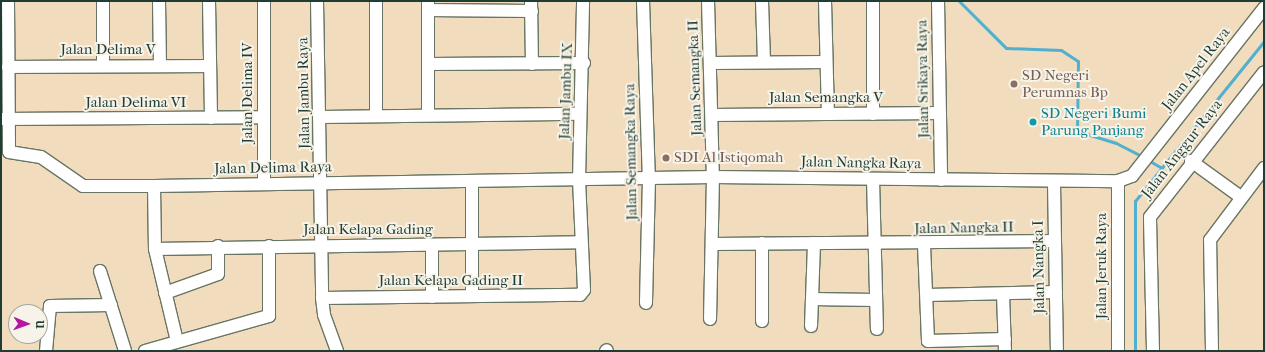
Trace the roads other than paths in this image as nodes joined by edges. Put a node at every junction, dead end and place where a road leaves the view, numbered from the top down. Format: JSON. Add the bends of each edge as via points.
{"nodes":[{"id":1,"x":8,"y":1,"type":"edge"},
{"id":2,"x":102,"y":1,"type":"edge"},
{"id":3,"x":159,"y":1,"type":"edge"},
{"id":4,"x":209,"y":1,"type":"edge"},
{"id":5,"x":264,"y":1,"type":"edge"},
{"id":6,"x":317,"y":1,"type":"edge"},
{"id":7,"x":376,"y":1,"type":"edge"},
{"id":8,"x":583,"y":1,"type":"edge"},
{"id":9,"x":642,"y":1,"type":"edge"},
{"id":10,"x":708,"y":1,"type":"edge"},
{"id":11,"x":762,"y":1,"type":"edge"},
{"id":12,"x":825,"y":1,"type":"edge"},
{"id":13,"x":873,"y":1,"type":"edge"},
{"id":14,"x":937,"y":2,"type":"edge"},
{"id":15,"x":428,"y":6,"type":"edge"},
{"id":16,"x":463,"y":6,"type":"edge"},
{"id":17,"x":532,"y":6,"type":"edge"},
{"id":18,"x":1264,"y":8,"type":"edge"},
{"id":19,"x":764,"y":62,"type":"junction"},
{"id":20,"x":826,"y":62,"type":"junction"},
{"id":21,"x":584,"y":63,"type":"junction"},
{"id":22,"x":712,"y":63,"type":"junction"},
{"id":23,"x":430,"y":64,"type":"junction"},
{"id":24,"x":532,"y":64,"type":"junction"},
{"id":25,"x":103,"y":66,"type":"junction"},
{"id":26,"x":160,"y":66,"type":"junction"},
{"id":27,"x":209,"y":66,"type":"junction"},
{"id":28,"x":8,"y":67,"type":"junction"},
{"id":29,"x":1264,"y":72,"type":"edge"},
{"id":30,"x":828,"y":113,"type":"junction"},
{"id":31,"x":940,"y":113,"type":"junction"},
{"id":32,"x":580,"y":114,"type":"junction"},
{"id":33,"x":873,"y":114,"type":"junction"},
{"id":34,"x":428,"y":115,"type":"junction"},
{"id":35,"x":712,"y":115,"type":"junction"},
{"id":36,"x":321,"y":116,"type":"junction"},
{"id":37,"x":376,"y":116,"type":"junction"},
{"id":38,"x":264,"y":117,"type":"junction"},
{"id":39,"x":211,"y":118,"type":"junction"},
{"id":40,"x":4,"y":119,"type":"edge"},
{"id":41,"x":5,"y":152,"type":"edge"},
{"id":42,"x":1191,"y":162,"type":"junction"},
{"id":43,"x":1264,"y":168,"type":"edge"},
{"id":44,"x":713,"y":177,"type":"junction"},
{"id":45,"x":649,"y":179,"type":"junction"},
{"id":46,"x":873,"y":179,"type":"junction"},
{"id":47,"x":941,"y":180,"type":"junction"},
{"id":48,"x":579,"y":181,"type":"junction"},
{"id":49,"x":1118,"y":181,"type":"junction"},
{"id":50,"x":472,"y":182,"type":"junction"},
{"id":51,"x":1054,"y":183,"type":"junction"},
{"id":52,"x":264,"y":184,"type":"junction"},
{"id":53,"x":321,"y":184,"type":"junction"},
{"id":54,"x":154,"y":186,"type":"junction"},
{"id":55,"x":1240,"y":197,"type":"junction"},
{"id":56,"x":581,"y":242,"type":"junction"},
{"id":57,"x":1055,"y":242,"type":"junction"},
{"id":58,"x":762,"y":243,"type":"junction"},
{"id":59,"x":814,"y":243,"type":"junction"},
{"id":60,"x":712,"y":244,"type":"junction"},
{"id":61,"x":322,"y":245,"type":"junction"},
{"id":62,"x":472,"y":245,"type":"junction"},
{"id":63,"x":873,"y":245,"type":"junction"},
{"id":64,"x":924,"y":245,"type":"junction"},
{"id":65,"x":218,"y":246,"type":"junction"},
{"id":66,"x":268,"y":246,"type":"junction"},
{"id":67,"x":432,"y":246,"type":"junction"},
{"id":68,"x":155,"y":249,"type":"junction"},
{"id":69,"x":100,"y":271,"type":"dead end"},
{"id":70,"x":1056,"y":292,"type":"junction"},
{"id":71,"x":165,"y":293,"type":"junction"},
{"id":72,"x":1003,"y":294,"type":"junction"},
{"id":73,"x":926,"y":295,"type":"junction"},
{"id":74,"x":472,"y":296,"type":"junction"},
{"id":75,"x":580,"y":296,"type":"joint"},
{"id":76,"x":432,"y":297,"type":"junction"},
{"id":77,"x":322,"y":298,"type":"junction"},
{"id":78,"x":814,"y":300,"type":"junction"},
{"id":79,"x":876,"y":300,"type":"junction"},
{"id":80,"x":646,"y":303,"type":"dead end"},
{"id":81,"x":111,"y":304,"type":"junction"},
{"id":82,"x":710,"y":319,"type":"dead end"},
{"id":83,"x":762,"y":321,"type":"dead end"},
{"id":84,"x":811,"y":326,"type":"dead end"},
{"id":85,"x":877,"y":329,"type":"dead end"},
{"id":86,"x":1005,"y":339,"type":"junction"},
{"id":87,"x":177,"y":341,"type":"junction"},
{"id":88,"x":46,"y":351,"type":"edge"},
{"id":89,"x":125,"y":351,"type":"edge"},
{"id":90,"x":145,"y":351,"type":"edge"},
{"id":91,"x":337,"y":351,"type":"edge"},
{"id":92,"x":1005,"y":351,"type":"edge"},
{"id":93,"x":1057,"y":351,"type":"edge"},
{"id":94,"x":1118,"y":351,"type":"edge"},
{"id":95,"x":1153,"y":351,"type":"edge"},
{"id":96,"x":1212,"y":351,"type":"edge"}],
"edges":[{"from":1,"to":28,"type":"street","name":"Jalan Delima Raya"},
{"from":2,"to":25,"type":"street"},
{"from":3,"to":26,"type":"street"},
{"from":4,"to":27,"type":"street"},
{"from":5,"to":38,"type":"street","name":"Jalan Delima IV"},
{"from":6,"to":36,"type":"street","name":"Jalan Jambu Raya"},
{"from":7,"to":37,"type":"street"},
{"from":8,"to":21,"type":"street","name":"Jalan Jambu IX"},
{"from":9,"to":45,"type":"street","name":"Jalan Semangka Raya"},
{"from":10,"to":22,"type":"street","name":"Jalan Semangka II"},
{"from":11,"to":19,"type":"street"},
{"from":12,"to":20,"type":"street"},
{"from":13,"to":33,"type":"street"},
{"from":14,"to":31,"type":"street","name":"Jalan Srikaya Raya"},
{"from":15,"to":16,"type":"street"},
{"from":15,"to":23,"type":"street"},
{"from":16,"to":17,"type":"street"},
{"from":17,"to":24,"type":"street"},
{"from":18,"to":49,"type":"street","name":"Jalan Apel Raya","via":[[1132,176]]},
{"from":19,"to":20,"type":"street"},
{"from":19,"to":22,"type":"street"},
{"from":20,"to":30,"type":"street"},
{"from":21,"to":24,"type":"street"},
{"from":21,"to":32,"type":"street","name":"Jalan Jambu IX"},
{"from":22,"to":35,"type":"street","name":"Jalan Semangka II"},
{"from":23,"to":24,"type":"street"},
{"from":23,"to":34,"type":"street"},
{"from":25,"to":26,"type":"street","name":"Jalan Delima V"},
{"from":25,"to":28,"type":"street","name":"Jalan Delima V"},
{"from":26,"to":27,"type":"street","name":"Jalan Delima V"},
{"from":27,"to":39,"type":"street"},
{"from":28,"to":40,"type":"street","name":"Jalan Delima Raya"},
{"from":29,"to":42,"type":"street","name":"Jalan Anggur Raya"},
{"from":30,"to":33,"type":"street","name":"Jalan Semangka V"},
{"from":30,"to":35,"type":"street","name":"Jalan Semangka V"},
{"from":31,"to":33,"type":"street","name":"Jalan Semangka V"},
{"from":31,"to":47,"type":"street","name":"Jalan Srikaya Raya"},
{"from":32,"to":34,"type":"street"},
{"from":32,"to":48,"type":"street","name":"Jalan Jambu IX"},
{"from":34,"to":37,"type":"street"},
{"from":35,"to":44,"type":"street","name":"Jalan Semangka II"},
{"from":36,"to":37,"type":"street"},
{"from":36,"to":53,"type":"street","name":"Jalan Jambu Raya"},
{"from":38,"to":39,"type":"street","name":"Jalan Delima VI"},
{"from":38,"to":52,"type":"street","name":"Jalan Delima IV"},
{"from":39,"to":40,"type":"street","name":"Jalan Delima VI"},
{"from":40,"to":41,"type":"street","name":"Jalan Delima Raya"},
{"from":41,"to":54,"type":"street","name":"Jalan Delima Raya","via":[[41,158],[83,186]]},
{"from":42,"to":55,"type":"street"},
{"from":42,"to":95,"type":"street","name":"Jalan Anggur Raya","via":[[1150,217]]},
{"from":43,"to":55,"type":"street"},
{"from":44,"to":45,"type":"street","name":"Jalan Nangka Raya"},
{"from":44,"to":46,"type":"street","name":"Jalan Nangka Raya"},
{"from":44,"to":60,"type":"street","name":"Jalan Semangka II"},
{"from":45,"to":48,"type":"street","name":"Jalan Nangka Raya"},
{"from":45,"to":80,"type":"street","name":"Jalan Semangka Raya"},
{"from":46,"to":47,"type":"street","name":"Jalan Nangka Raya"},
{"from":46,"to":63,"type":"street"},
{"from":47,"to":51,"type":"street","name":"Jalan Nangka Raya"},
{"from":48,"to":50,"type":"street","name":"Jalan Delima Raya"},
{"from":48,"to":56,"type":"street","name":"Jalan Jambu IX"},
{"from":49,"to":51,"type":"street","name":"Jalan Nangka Raya"},
{"from":49,"to":94,"type":"street","name":"Jalan Jeruk Raya"},
{"from":50,"to":53,"type":"street","name":"Jalan Delima Raya"},
{"from":50,"to":62,"type":"street"},
{"from":51,"to":57,"type":"street","name":"Jalan Nangka I"},
{"from":52,"to":53,"type":"street","name":"Jalan Delima Raya"},
{"from":52,"to":54,"type":"street","name":"Jalan Delima Raya"},
{"from":53,"to":61,"type":"street","name":"Jalan Jambu Raya"},
{"from":54,"to":68,"type":"street"},
{"from":55,"to":96,"type":"street","via":[[1210,240]]},
{"from":56,"to":62,"type":"street","name":"Jalan Kelapa Gading"},
{"from":56,"to":75,"type":"street","name":"Jalan Jambu IX","via":[[584,290]]},
{"from":57,"to":64,"type":"street","name":"Jalan Nangka II"},
{"from":57,"to":70,"type":"street","name":"Jalan Nangka I"},
{"from":58,"to":59,"type":"street","name":"Jalan Nangka II"},
{"from":58,"to":60,"type":"street","name":"Jalan Nangka II"},
{"from":58,"to":83,"type":"street"},
{"from":59,"to":63,"type":"street","name":"Jalan Nangka II"},
{"from":59,"to":78,"type":"street"},
{"from":60,"to":82,"type":"street","name":"Jalan Semangka II"},
{"from":61,"to":66,"type":"street","name":"Jalan Kelapa Gading"},
{"from":61,"to":67,"type":"street","name":"Jalan Kelapa Gading"},
{"from":61,"to":77,"type":"street","name":"Jalan Jambu Raya"},
{"from":62,"to":67,"type":"street","name":"Jalan Kelapa Gading"},
{"from":62,"to":74,"type":"street"},
{"from":63,"to":64,"type":"street","name":"Jalan Nangka II"},
{"from":63,"to":79,"type":"street"},
{"from":64,"to":73,"type":"street"},
{"from":65,"to":66,"type":"street","name":"Jalan Kelapa Gading"},
{"from":65,"to":68,"type":"street","name":"Jalan Kelapa Gading"},
{"from":65,"to":71,"type":"street","via":[[218,274]]},
{"from":66,"to":87,"type":"street","via":[[269,316]]},
{"from":67,"to":76,"type":"street"},
{"from":68,"to":71,"type":"street"},
{"from":69,"to":81,"type":"street"},
{"from":70,"to":72,"type":"street"},
{"from":70,"to":93,"type":"street","name":"Jalan Nangka I"},
{"from":71,"to":87,"type":"street"},
{"from":72,"to":73,"type":"street"},
{"from":72,"to":86,"type":"street"},
{"from":73,"to":86,"type":"street","via":[[927,338],[930,342]]},
{"from":74,"to":75,"type":"street","name":"Jalan Kelapa Gading II"},
{"from":74,"to":76,"type":"street","name":"Jalan Kelapa Gading II"},
{"from":76,"to":77,"type":"street","name":"Jalan Kelapa Gading II"},
{"from":77,"to":91,"type":"street","name":"Jalan Jambu Raya","via":[[324,315]]},
{"from":78,"to":79,"type":"street"},
{"from":78,"to":84,"type":"street"},
{"from":79,"to":85,"type":"street"},
{"from":81,"to":88,"type":"street","via":[[50,306]]},
{"from":81,"to":89,"type":"street"},
{"from":86,"to":92,"type":"street"},
{"from":87,"to":90,"type":"street"}]}
